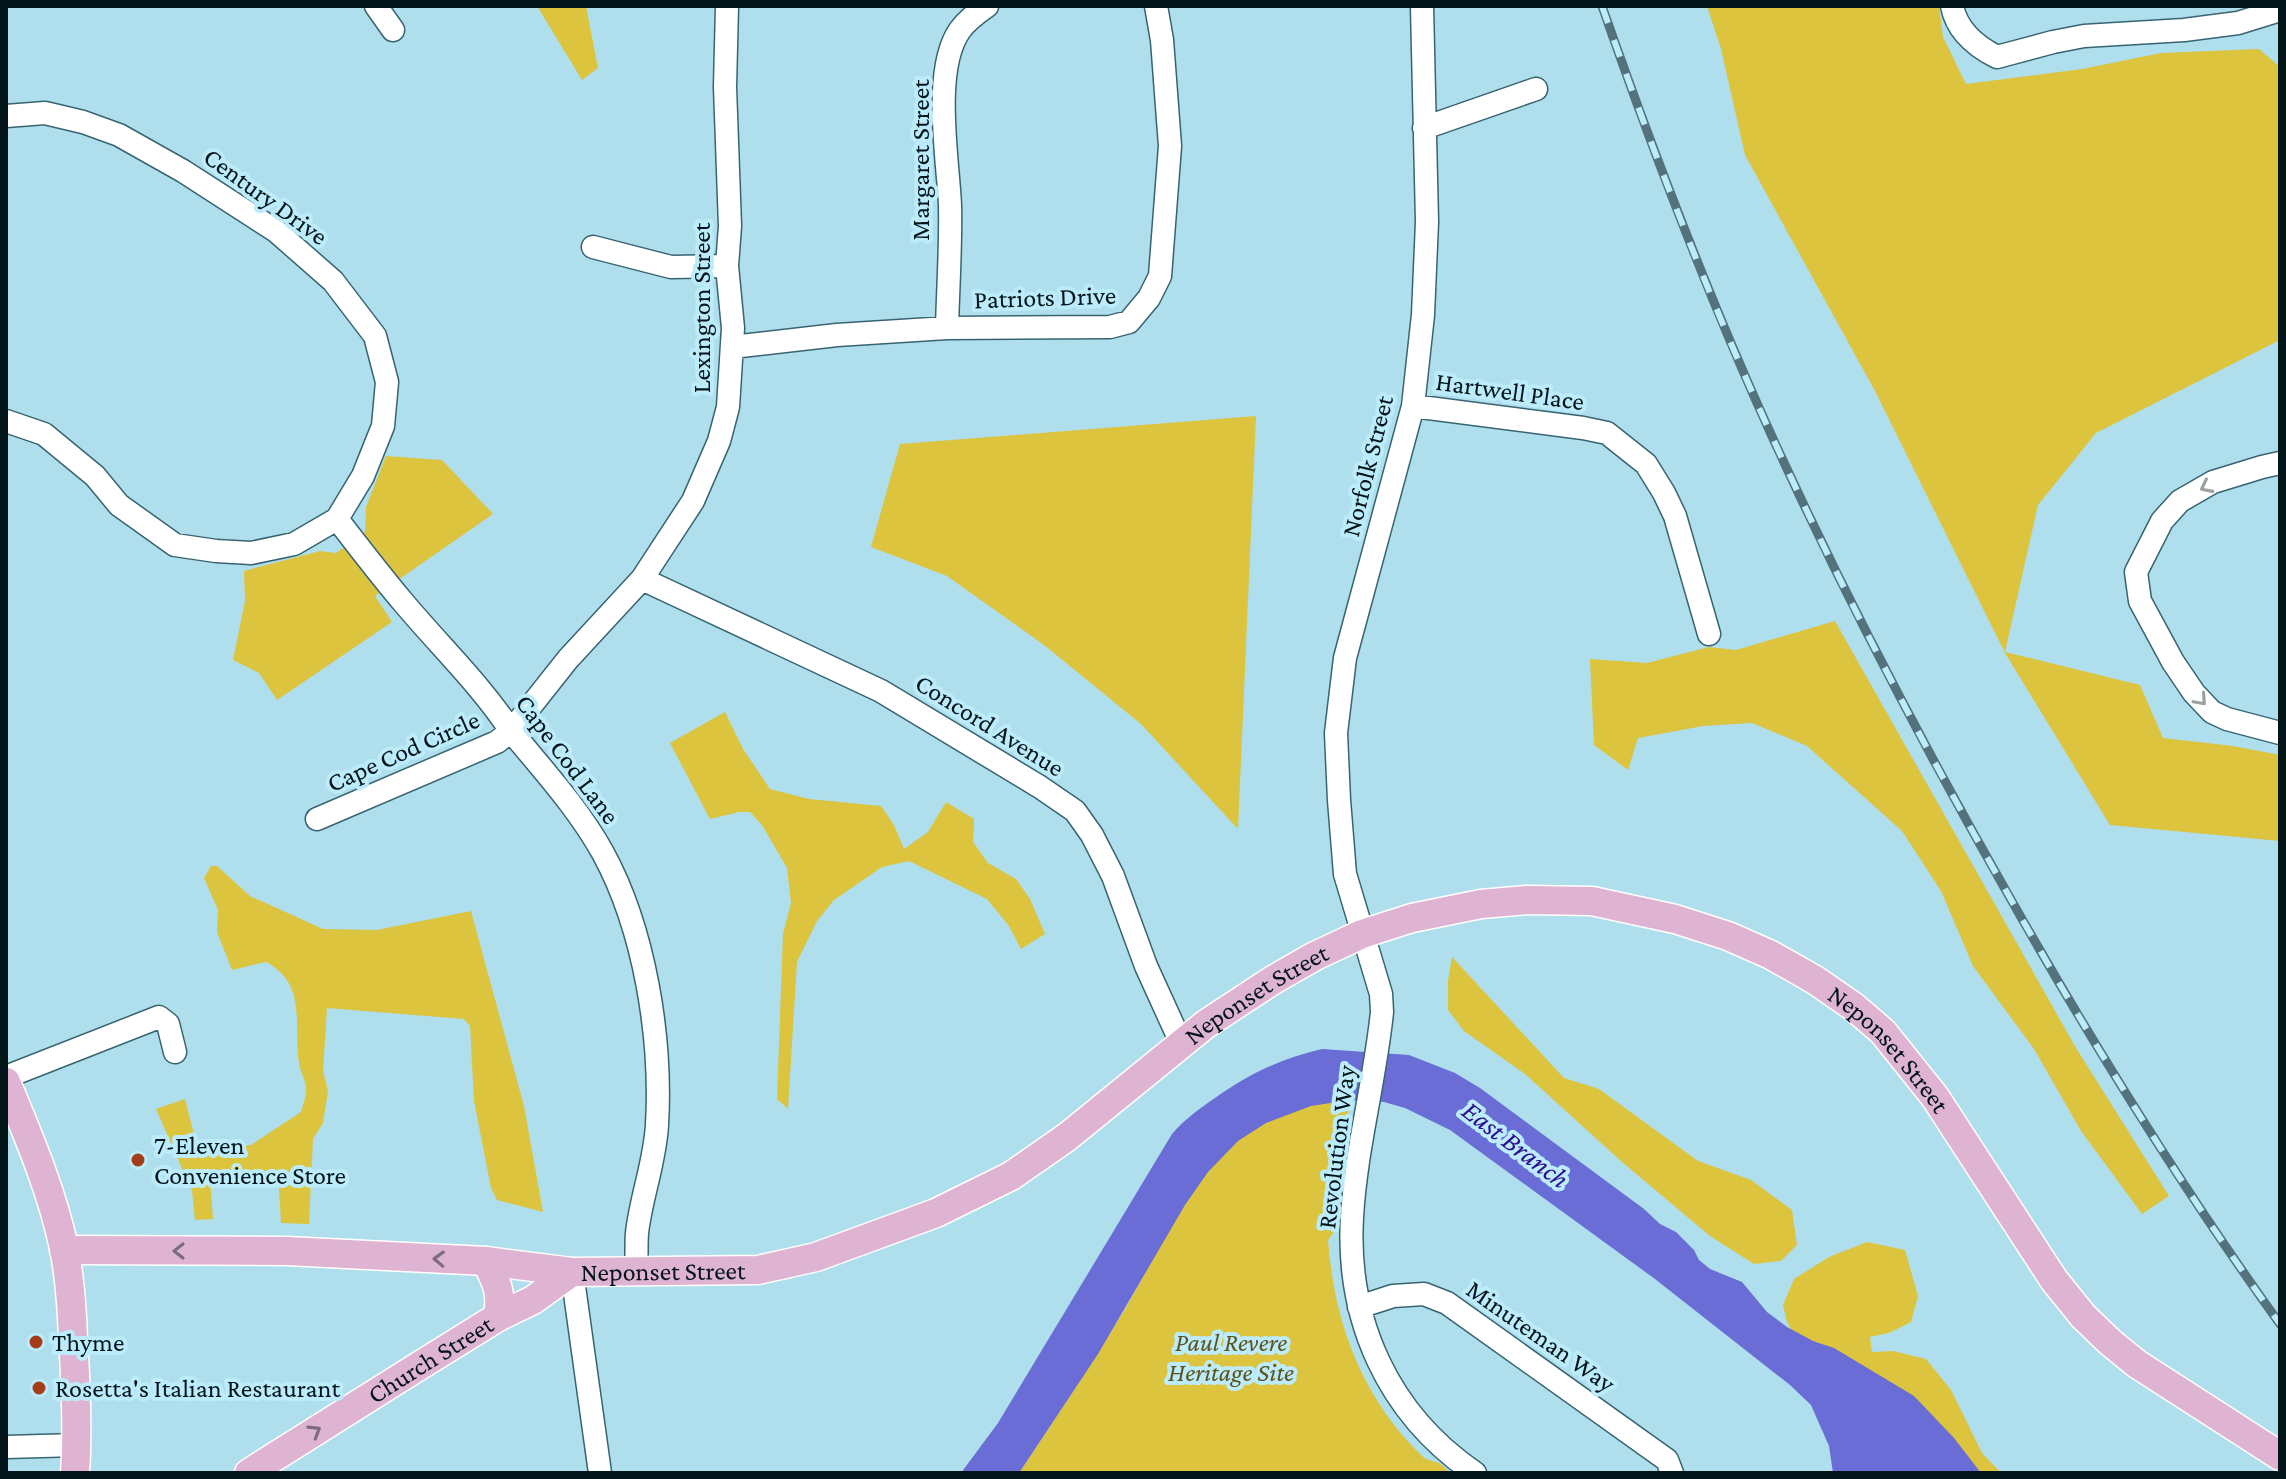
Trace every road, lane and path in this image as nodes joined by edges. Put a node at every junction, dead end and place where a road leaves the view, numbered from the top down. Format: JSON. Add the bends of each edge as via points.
{"nodes":[{"id":1,"x":376,"y":6,"type":"edge"},
{"id":2,"x":727,"y":6,"type":"edge"},
{"id":3,"x":987,"y":6,"type":"edge"},
{"id":4,"x":1156,"y":6,"type":"edge"},
{"id":5,"x":1422,"y":6,"type":"edge"},
{"id":6,"x":1952,"y":6,"type":"edge"},
{"id":7,"x":2280,"y":10,"type":"edge"},
{"id":8,"x":393,"y":30,"type":"dead end"},
{"id":9,"x":1536,"y":89,"type":"dead end"},
{"id":10,"x":6,"y":116,"type":"edge"},
{"id":11,"x":1424,"y":128,"type":"junction"},
{"id":12,"x":593,"y":247,"type":"dead end"},
{"id":13,"x":727,"y":266,"type":"junction"},
{"id":14,"x":947,"y":328,"type":"junction"},
{"id":15,"x":732,"y":347,"type":"junction"},
{"id":16,"x":1413,"y":406,"type":"junction"},
{"id":17,"x":6,"y":421,"type":"edge"},
{"id":18,"x":2280,"y":463,"type":"edge"},
{"id":19,"x":337,"y":519,"type":"junction"},
{"id":20,"x":642,"y":579,"type":"junction"},
{"id":21,"x":1709,"y":634,"type":"dead end"},
{"id":22,"x":511,"y":731,"type":"junction"},
{"id":23,"x":2280,"y":733,"type":"edge"},
{"id":24,"x":317,"y":819,"type":"dead end"},
{"id":25,"x":1362,"y":934,"type":"junction"},
{"id":26,"x":1182,"y":1045,"type":"junction"},
{"id":27,"x":175,"y":1052,"type":"dead end"},
{"id":28,"x":6,"y":1079,"type":"edge"},
{"id":29,"x":64,"y":1250,"type":"junction"},
{"id":30,"x":486,"y":1261,"type":"junction"},
{"id":31,"x":636,"y":1270,"type":"junction"},
{"id":32,"x":572,"y":1272,"type":"junction"},
{"id":33,"x":1359,"y":1307,"type":"junction"},
{"id":34,"x":498,"y":1317,"type":"junction"},
{"id":35,"x":6,"y":1447,"type":"edge"},
{"id":36,"x":2280,"y":1456,"type":"edge"},
{"id":37,"x":76,"y":1459,"type":"edge"},
{"id":38,"x":249,"y":1473,"type":"edge"},
{"id":39,"x":600,"y":1473,"type":"edge"},
{"id":40,"x":1475,"y":1473,"type":"edge"},
{"id":41,"x":1672,"y":1473,"type":"edge"}],
"edges":[{"from":1,"to":8,"type":"street"},
{"from":2,"to":13,"type":"street","name":"Lexington Street"},
{"from":3,"to":14,"type":"street","name":"Margaret Street","via":[[958,33],[944,88],[950,205]]},
{"from":4,"to":14,"type":"street","name":"Patriots Drive","via":[[1170,146],[1160,276],[1149,298],[1129,322],[1110,327]]},
{"from":5,"to":11,"type":"street","name":"Norfolk Street"},
{"from":6,"to":7,"type":"street","via":[[1955,21],[1979,48],[1997,57],[2084,36],[2238,23]]},
{"from":9,"to":11,"type":"street"},
{"from":10,"to":19,"type":"street","name":"Century Drive","via":[[45,113],[119,135],[276,231],[333,281],[375,336],[387,382],[383,426],[363,476]]},
{"from":11,"to":16,"type":"street","name":"Norfolk Street","via":[[1425,284]]},
{"from":12,"to":13,"type":"street","via":[[671,267]]},
{"from":13,"to":15,"type":"street","name":"Lexington Street"},
{"from":14,"to":15,"type":"street","name":"Patriots Drive"},
{"from":15,"to":20,"type":"street","name":"Lexington Street","via":[[728,407],[719,441],[693,501]]},
{"from":16,"to":21,"type":"street","name":"Hartwell Place","via":[[1607,433],[1646,464],[1664,493]]},
{"from":16,"to":25,"type":"street","name":"Norfolk Street","via":[[1352,630],[1339,700],[1336,747],[1345,874]]},
{"from":17,"to":19,"type":"street","name":"Century Drive","via":[[44,434],[95,476],[119,505],[175,545],[251,553],[294,544]]},
{"from":18,"to":23,"type":"street","one_way":true,"via":[[2213,482],[2180,501],[2162,521],[2136,572],[2140,601],[2194,693],[2227,719]]},
{"from":19,"to":22,"type":"street","name":"Cape Cod Lane"},
{"from":20,"to":22,"type":"street","name":"Lexington Street"},
{"from":20,"to":26,"type":"street","name":"Concord Avenue","via":[[881,691],[1075,811],[1113,876]]},
{"from":22,"to":24,"type":"street","name":"Cape Cod Circle","via":[[497,742]]},
{"from":22,"to":31,"type":"street","name":"Cape Cod Lane","via":[[603,853],[640,949],[657,1048],[657,1128],[637,1234]]},
{"from":25,"to":26,"type":"main road","name":"Neponset Street","via":[[1273,980]]},
{"from":25,"to":33,"type":"street","name":"Revolution Way","via":[[1381,994],[1352,1216]]},
{"from":25,"to":36,"type":"main road","name":"Neponset Street","via":[[1481,904],[1592,901],[1728,936],[1815,980],[1873,1024],[1915,1070],[2083,1316],[2137,1364]]},
{"from":26,"to":31,"type":"main road","name":"Neponset Street","via":[[1011,1176],[936,1213],[816,1257],[758,1270]]},
{"from":27,"to":28,"type":"street","via":[[168,1024],[159,1017]]},
{"from":28,"to":29,"type":"main road"},
{"from":30,"to":29,"type":"main road","name":"Neponset Street","one_way":true,"via":[[287,1251]]},
{"from":29,"to":37,"type":"main road"},
{"from":30,"to":32,"type":"main road","name":"Neponset Street"},
{"from":30,"to":34,"type":"main road","via":[[499,1287]]},
{"from":31,"to":32,"type":"main road","name":"Neponset Street"},
{"from":32,"to":34,"type":"main road","name":"Church Street"},
{"from":32,"to":39,"type":"street"},
{"from":33,"to":40,"type":"street","name":"Revolution Way","via":[[1374,1354],[1395,1393],[1433,1439]]},
{"from":33,"to":41,"type":"street","name":"Minuteman Way","via":[[1393,1296],[1424,1294],[1447,1303],[1667,1460]]},
{"from":38,"to":34,"type":"main road","name":"Church Street","one_way":true},
{"from":35,"to":37,"type":"street"}]}
